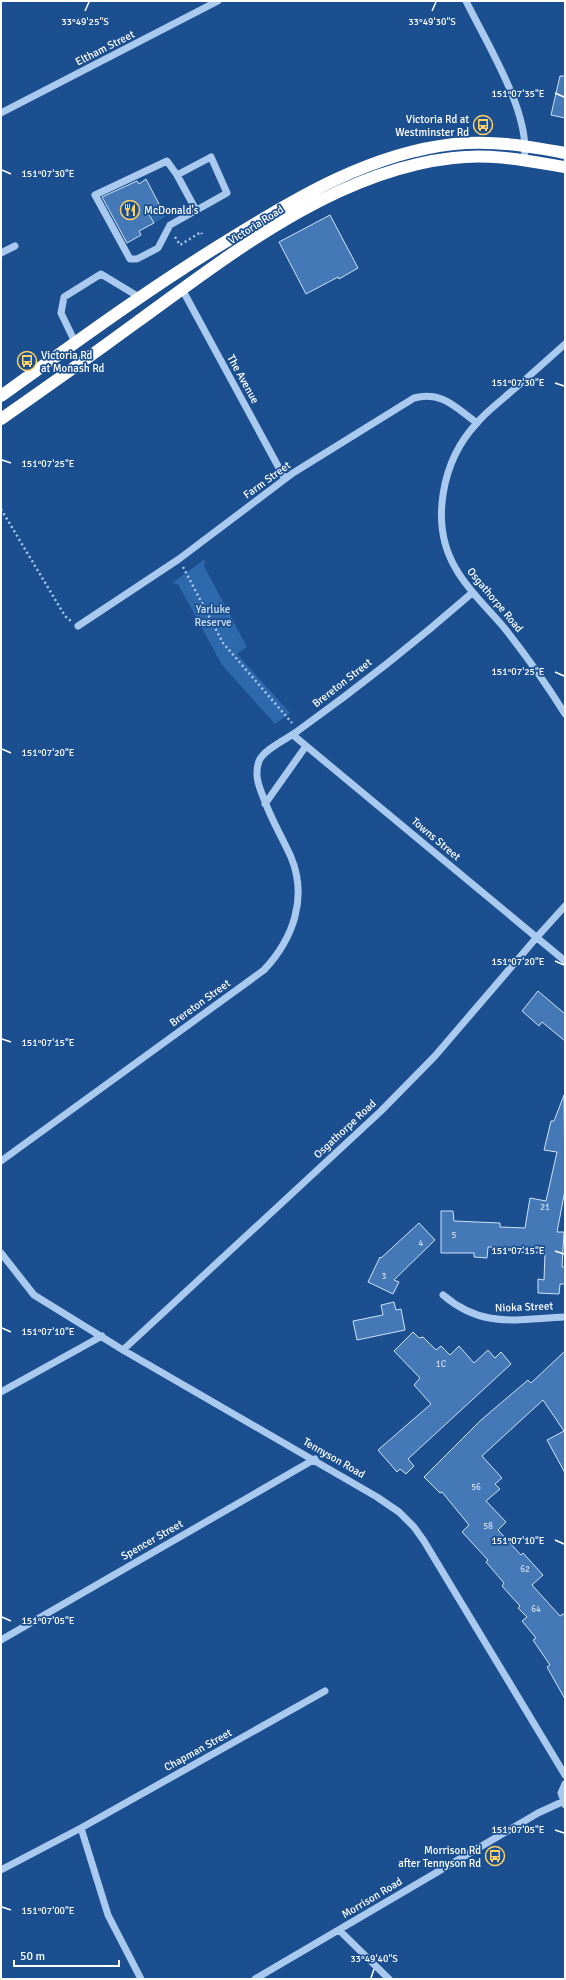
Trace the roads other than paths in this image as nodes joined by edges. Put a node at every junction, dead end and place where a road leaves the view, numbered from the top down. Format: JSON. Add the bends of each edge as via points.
{"nodes":[{"id":1,"x":218,"y":1,"type":"edge"},
{"id":2,"x":466,"y":1,"type":"edge"},
{"id":3,"x":1,"y":113,"type":"edge"},
{"id":4,"x":527,"y":146,"type":"junction"},
{"id":5,"x":565,"y":153,"type":"edge"},
{"id":6,"x":524,"y":160,"type":"junction"},
{"id":7,"x":565,"y":167,"type":"edge"},
{"id":8,"x":177,"y":175,"type":"junction"},
{"id":9,"x":196,"y":210,"type":"junction"},
{"id":10,"x":15,"y":246,"type":"dead end"},
{"id":11,"x":1,"y":253,"type":"edge"},
{"id":12,"x":182,"y":289,"type":"junction"},
{"id":13,"x":139,"y":297,"type":"junction"},
{"id":14,"x":76,"y":342,"type":"junction"},
{"id":15,"x":565,"y":344,"type":"edge"},
{"id":16,"x":1,"y":396,"type":"edge"},
{"id":17,"x":1,"y":419,"type":"edge"},
{"id":18,"x":476,"y":423,"type":"junction"},
{"id":19,"x":285,"y":479,"type":"junction"},
{"id":20,"x":472,"y":594,"type":"junction"},
{"id":21,"x":78,"y":626,"type":"road end"},
{"id":22,"x":565,"y":714,"type":"edge"},
{"id":23,"x":296,"y":733,"type":"junction"},
{"id":24,"x":306,"y":746,"type":"junction"},
{"id":25,"x":265,"y":804,"type":"junction"},
{"id":26,"x":565,"y":906,"type":"edge"},
{"id":27,"x":537,"y":937,"type":"junction"},
{"id":28,"x":565,"y":961,"type":"edge"},
{"id":29,"x":1,"y":1161,"type":"edge"},
{"id":30,"x":1,"y":1253,"type":"edge"},
{"id":31,"x":443,"y":1295,"type":"dead end"},
{"id":32,"x":565,"y":1317,"type":"edge"},
{"id":33,"x":102,"y":1336,"type":"junction"},
{"id":34,"x":122,"y":1350,"type":"junction"},
{"id":35,"x":1,"y":1392,"type":"edge"},
{"id":36,"x":315,"y":1460,"type":"junction"},
{"id":37,"x":1,"y":1640,"type":"edge"},
{"id":38,"x":325,"y":1691,"type":"dead end"},
{"id":39,"x":565,"y":1775,"type":"edge"},
{"id":40,"x":565,"y":1784,"type":"edge"},
{"id":41,"x":564,"y":1804,"type":"edge"},
{"id":42,"x":81,"y":1828,"type":"junction"},
{"id":43,"x":1,"y":1870,"type":"edge"},
{"id":44,"x":339,"y":1930,"type":"junction"},
{"id":45,"x":140,"y":1979,"type":"edge"},
{"id":46,"x":255,"y":1979,"type":"edge"},
{"id":47,"x":389,"y":1979,"type":"edge"}],
"edges":[{"from":1,"to":3,"type":"street","name":"Eltham Street"},
{"from":2,"to":4,"type":"street","via":[[515,101]]},
{"from":4,"to":5,"type":"highway","name":"Victoria Road"},
{"from":4,"to":6,"type":"street"},
{"from":4,"to":13,"type":"highway","name":"Victoria Road","via":[[491,143],[453,144],[405,154],[358,169],[290,203]]},
{"from":6,"to":7,"type":"highway","name":"Victoria Road"},
{"from":6,"to":12,"type":"highway","name":"Victoria Road","via":[[454,157],[409,166],[363,181],[260,236]]},
{"from":8,"to":9,"type":"street"},
{"from":8,"to":9,"type":"street","via":[[210,157],[227,192]]},
{"from":8,"to":9,"type":"street","via":[[168,161],[95,196],[130,258],[137,259],[158,248],[170,225]]},
{"from":10,"to":11,"type":"street"},
{"from":12,"to":17,"type":"highway","name":"Victoria Road"},
{"from":12,"to":19,"type":"street","name":"The Avenue"},
{"from":13,"to":14,"type":"highway","name":"Victoria Road"},
{"from":13,"to":14,"type":"street","via":[[102,274],[64,297],[60,313]]},
{"from":14,"to":16,"type":"highway","name":"Victoria Road"},
{"from":15,"to":18,"type":"street","name":"Osgathorpe Road"},
{"from":18,"to":19,"type":"street","name":"Farm Street","via":[[442,398],[433,395],[414,398]]},
{"from":18,"to":20,"type":"street","name":"Osgathorpe Road","via":[[458,450],[448,473],[442,509],[442,525],[450,556],[455,569]]},
{"from":19,"to":21,"type":"street","name":"Farm Street","via":[[179,559]]},
{"from":20,"to":22,"type":"street","name":"Osgathorpe Road","via":[[532,663]]},
{"from":20,"to":23,"type":"street","name":"Brereton Street"},
{"from":23,"to":24,"type":"street","name":"Towns Street"},
{"from":23,"to":25,"type":"street","name":"Brereton Street","via":[[265,753],[259,761],[257,776]]},
{"from":24,"to":25,"type":"street"},
{"from":24,"to":27,"type":"street","name":"Towns Street"},
{"from":25,"to":29,"type":"street","name":"Brereton Street","via":[[291,858],[298,887],[294,922],[282,949],[264,970]]},
{"from":26,"to":27,"type":"street","name":"Osgathorpe Road"},
{"from":27,"to":28,"type":"street","name":"Towns Street"},
{"from":27,"to":34,"type":"street","name":"Osgathorpe Road","via":[[435,1056],[381,1112]]},
{"from":30,"to":33,"type":"street","name":"Tennyson Road","via":[[34,1295]]},
{"from":31,"to":32,"type":"street","name":"Nioka Street","via":[[464,1311],[498,1321]]},
{"from":33,"to":34,"type":"street","name":"Tennyson Road"},
{"from":33,"to":35,"type":"street"},
{"from":34,"to":36,"type":"street","name":"Tennyson Road"},
{"from":36,"to":37,"type":"street","name":"Spencer Street"},
{"from":36,"to":39,"type":"street","name":"Tennyson Road","via":[[378,1497],[414,1527]]},
{"from":38,"to":42,"type":"street","name":"Chapman Street"},
{"from":40,"to":41,"type":"street","via":[[561,1793]]},
{"from":41,"to":44,"type":"street","name":"Morrison Road","via":[[538,1813]]},
{"from":42,"to":43,"type":"street","name":"Chapman Street"},
{"from":42,"to":45,"type":"street","via":[[108,1914]]},
{"from":44,"to":46,"type":"street","name":"Morrison Road"},
{"from":44,"to":47,"type":"street"}]}
